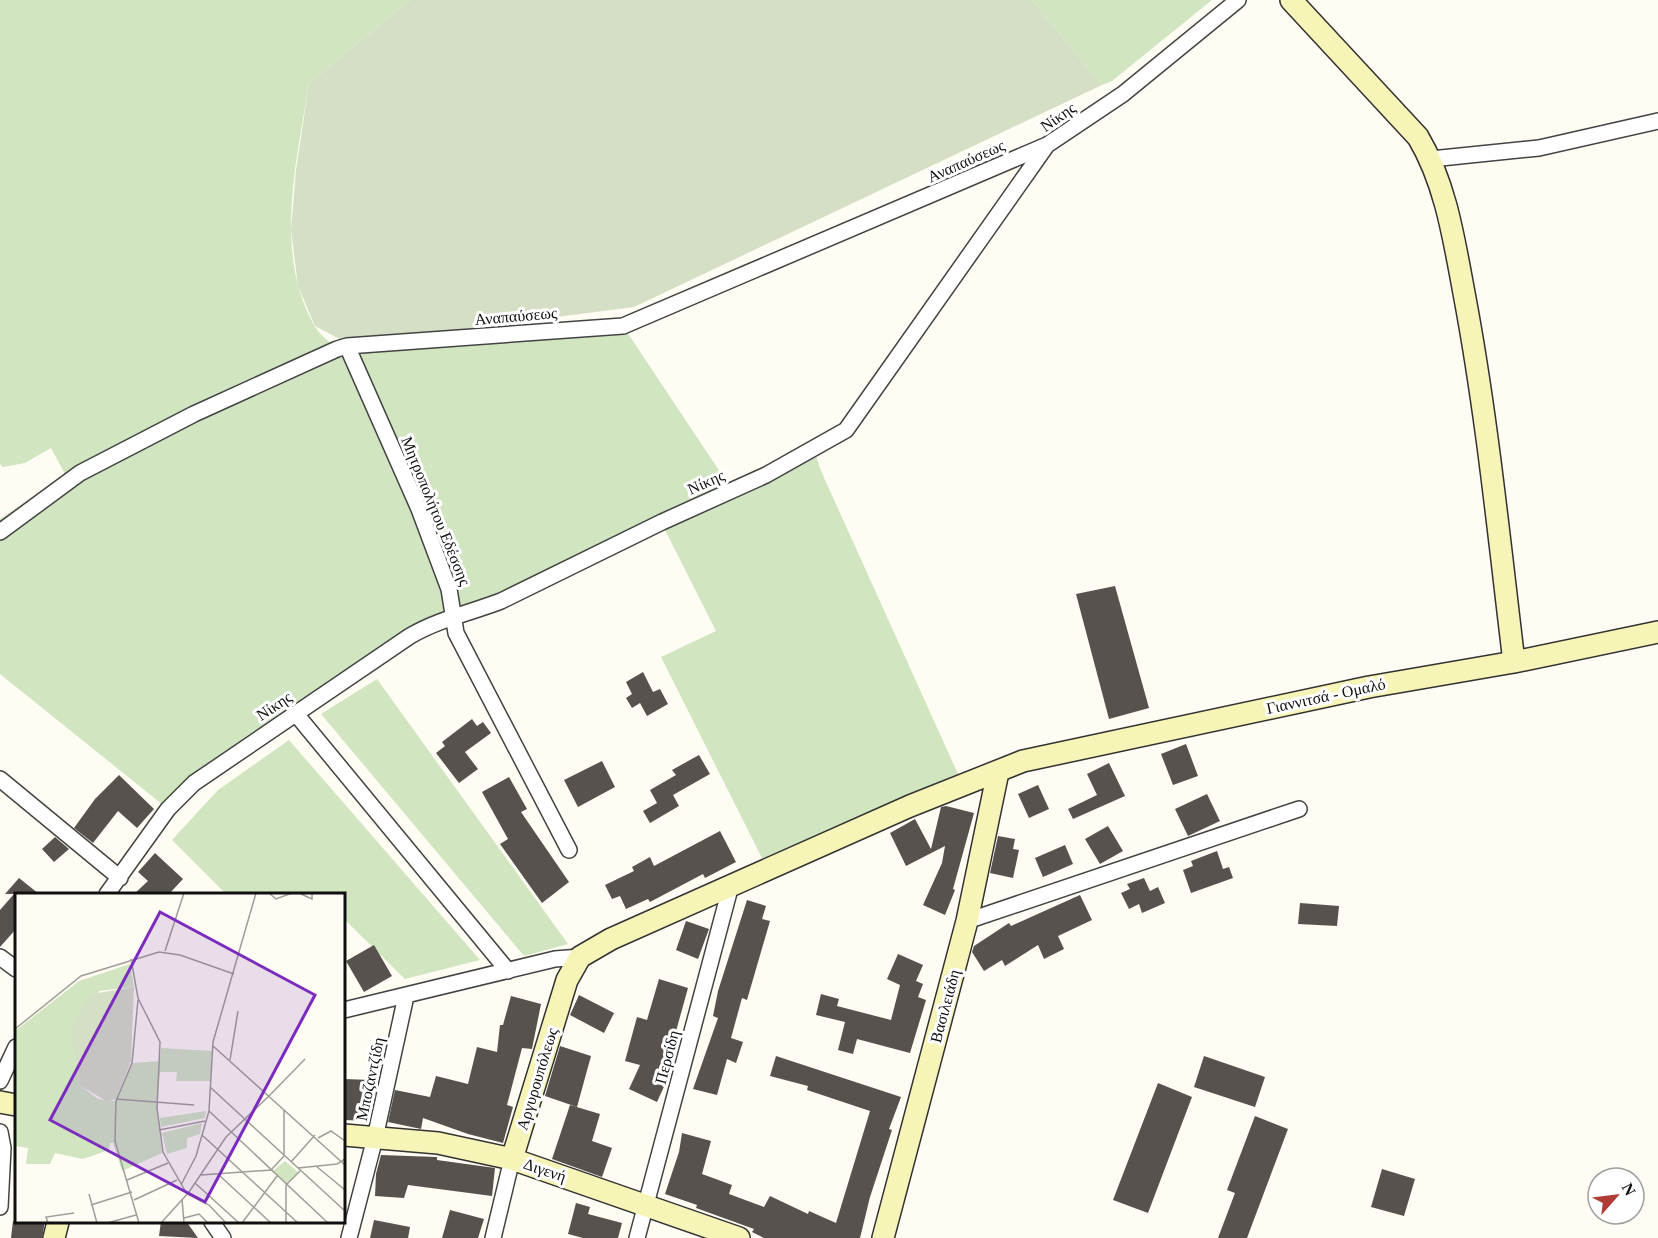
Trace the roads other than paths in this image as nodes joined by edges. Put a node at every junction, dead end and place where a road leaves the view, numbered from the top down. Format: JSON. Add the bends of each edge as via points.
{"nodes":[{"id":1,"x":1238,"y":0,"type":"edge"},
{"id":2,"x":1292,"y":0,"type":"edge"},
{"id":3,"x":1658,"y":120,"type":"edge"},
{"id":4,"x":1047,"y":145,"type":"junction"},
{"id":5,"x":1431,"y":159,"type":"junction"},
{"id":6,"x":347,"y":346,"type":"junction"},
{"id":7,"x":0,"y":532,"type":"edge"},
{"id":8,"x":453,"y":617,"type":"junction"},
{"id":9,"x":1658,"y":632,"type":"edge"},
{"id":10,"x":1514,"y":662,"type":"junction"},
{"id":11,"x":296,"y":714,"type":"junction"},
{"id":12,"x":998,"y":772,"type":"junction"},
{"id":13,"x":0,"y":778,"type":"edge"},
{"id":14,"x":1299,"y":808,"type":"dead end"},
{"id":15,"x":569,"y":850,"type":"dead end"},
{"id":16,"x":120,"y":878,"type":"junction"},
{"id":17,"x":732,"y":885,"type":"junction"},
{"id":18,"x":108,"y":893,"type":"edge"},
{"id":19,"x":967,"y":921,"type":"junction"},
{"id":20,"x":0,"y":957,"type":"edge"},
{"id":21,"x":580,"y":957,"type":"junction"},
{"id":22,"x":15,"y":968,"type":"edge"},
{"id":23,"x":508,"y":971,"type":"junction"},
{"id":24,"x":406,"y":996,"type":"junction"},
{"id":25,"x":345,"y":1010,"type":"edge"},
{"id":26,"x":15,"y":1049,"type":"edge"},
{"id":27,"x":0,"y":1080,"type":"edge"},
{"id":28,"x":0,"y":1132,"type":"edge"},
{"id":29,"x":345,"y":1135,"type":"edge"},
{"id":30,"x":375,"y":1138,"type":"junction"},
{"id":31,"x":512,"y":1159,"type":"junction"},
{"id":32,"x":646,"y":1204,"type":"junction"},
{"id":33,"x":0,"y":1207,"type":"edge"},
{"id":34,"x":58,"y":1223,"type":"edge"},
{"id":35,"x":54,"y":1238,"type":"edge"},
{"id":36,"x":349,"y":1238,"type":"edge"},
{"id":37,"x":493,"y":1238,"type":"edge"},
{"id":38,"x":638,"y":1238,"type":"edge"},
{"id":39,"x":740,"y":1238,"type":"edge"},
{"id":40,"x":884,"y":1238,"type":"edge"}],
"edges":[{"from":1,"to":4,"type":"street","name":"Νίκης","via":[[1123,94]]},
{"from":2,"to":5,"type":"street","via":[[1404,120]]},
{"from":3,"to":5,"type":"street","via":[[1539,148]]},
{"from":4,"to":6,"type":"street","name":"Αναπαύσεως","via":[[623,326]]},
{"from":4,"to":8,"type":"street","name":"Νίκης","via":[[846,430],[765,475],[501,601]]},
{"from":5,"to":10,"type":"street","via":[[1458,260],[1486,418]]},
{"from":6,"to":7,"type":"street","name":"Αναπαύσεως","via":[[194,414],[80,473]]},
{"from":6,"to":8,"type":"street","name":"Μητροπολήτου Εδέσσης","via":[[419,509],[449,589]]},
{"from":8,"to":11,"type":"street","name":"Νίκης","via":[[410,636]]},
{"from":8,"to":15,"type":"street","name":"Μητροπολήτου Εδέσσης","via":[[456,633]]},
{"from":9,"to":10,"type":"street","name":"Γιαννιτσά - Ομαλό"},
{"from":10,"to":12,"type":"street","name":"Γιαννιτσά - Ομαλό","via":[[1369,687],[1060,752]]},
{"from":11,"to":16,"type":"street","name":"Νίκης","via":[[194,783],[168,809]]},
{"from":11,"to":23,"type":"street"},
{"from":12,"to":17,"type":"street","name":"Γιαννιτσά - Ομαλό","via":[[910,806]]},
{"from":12,"to":19,"type":"street","name":"Βασιλειάδη"},
{"from":13,"to":16,"type":"street"},
{"from":14,"to":19,"type":"street"},
{"from":16,"to":18,"type":"street","name":"Νίκης"},
{"from":17,"to":21,"type":"street","name":"Γιαννιτσά - Ομαλό"},
{"from":17,"to":32,"type":"street","name":"Περσίδη"},
{"from":19,"to":40,"type":"street","name":"Βασιλειάδη"},
{"from":20,"to":22,"type":"street"},
{"from":21,"to":23,"type":"street","via":[[555,958]]},
{"from":21,"to":31,"type":"street","name":"Αργυρουπόλεως","via":[[567,980]]},
{"from":23,"to":24,"type":"street"},
{"from":24,"to":25,"type":"street"},
{"from":24,"to":30,"type":"street","name":"Μποζαντζίδη"},
{"from":26,"to":27,"type":"street"},
{"from":28,"to":33,"type":"street"},
{"from":29,"to":30,"type":"street","name":"Διγενή"},
{"from":30,"to":31,"type":"street","name":"Διγενή","via":[[438,1143]]},
{"from":30,"to":36,"type":"street","name":"Μποζαντζίδη"},
{"from":31,"to":32,"type":"street","name":"Διγενή"},
{"from":31,"to":37,"type":"street","name":"Αργυρουπόλεως"},
{"from":32,"to":38,"type":"street","name":"Περσίδη"},
{"from":32,"to":39,"type":"street","name":"Διγενή"},
{"from":34,"to":35,"type":"street"}]}
